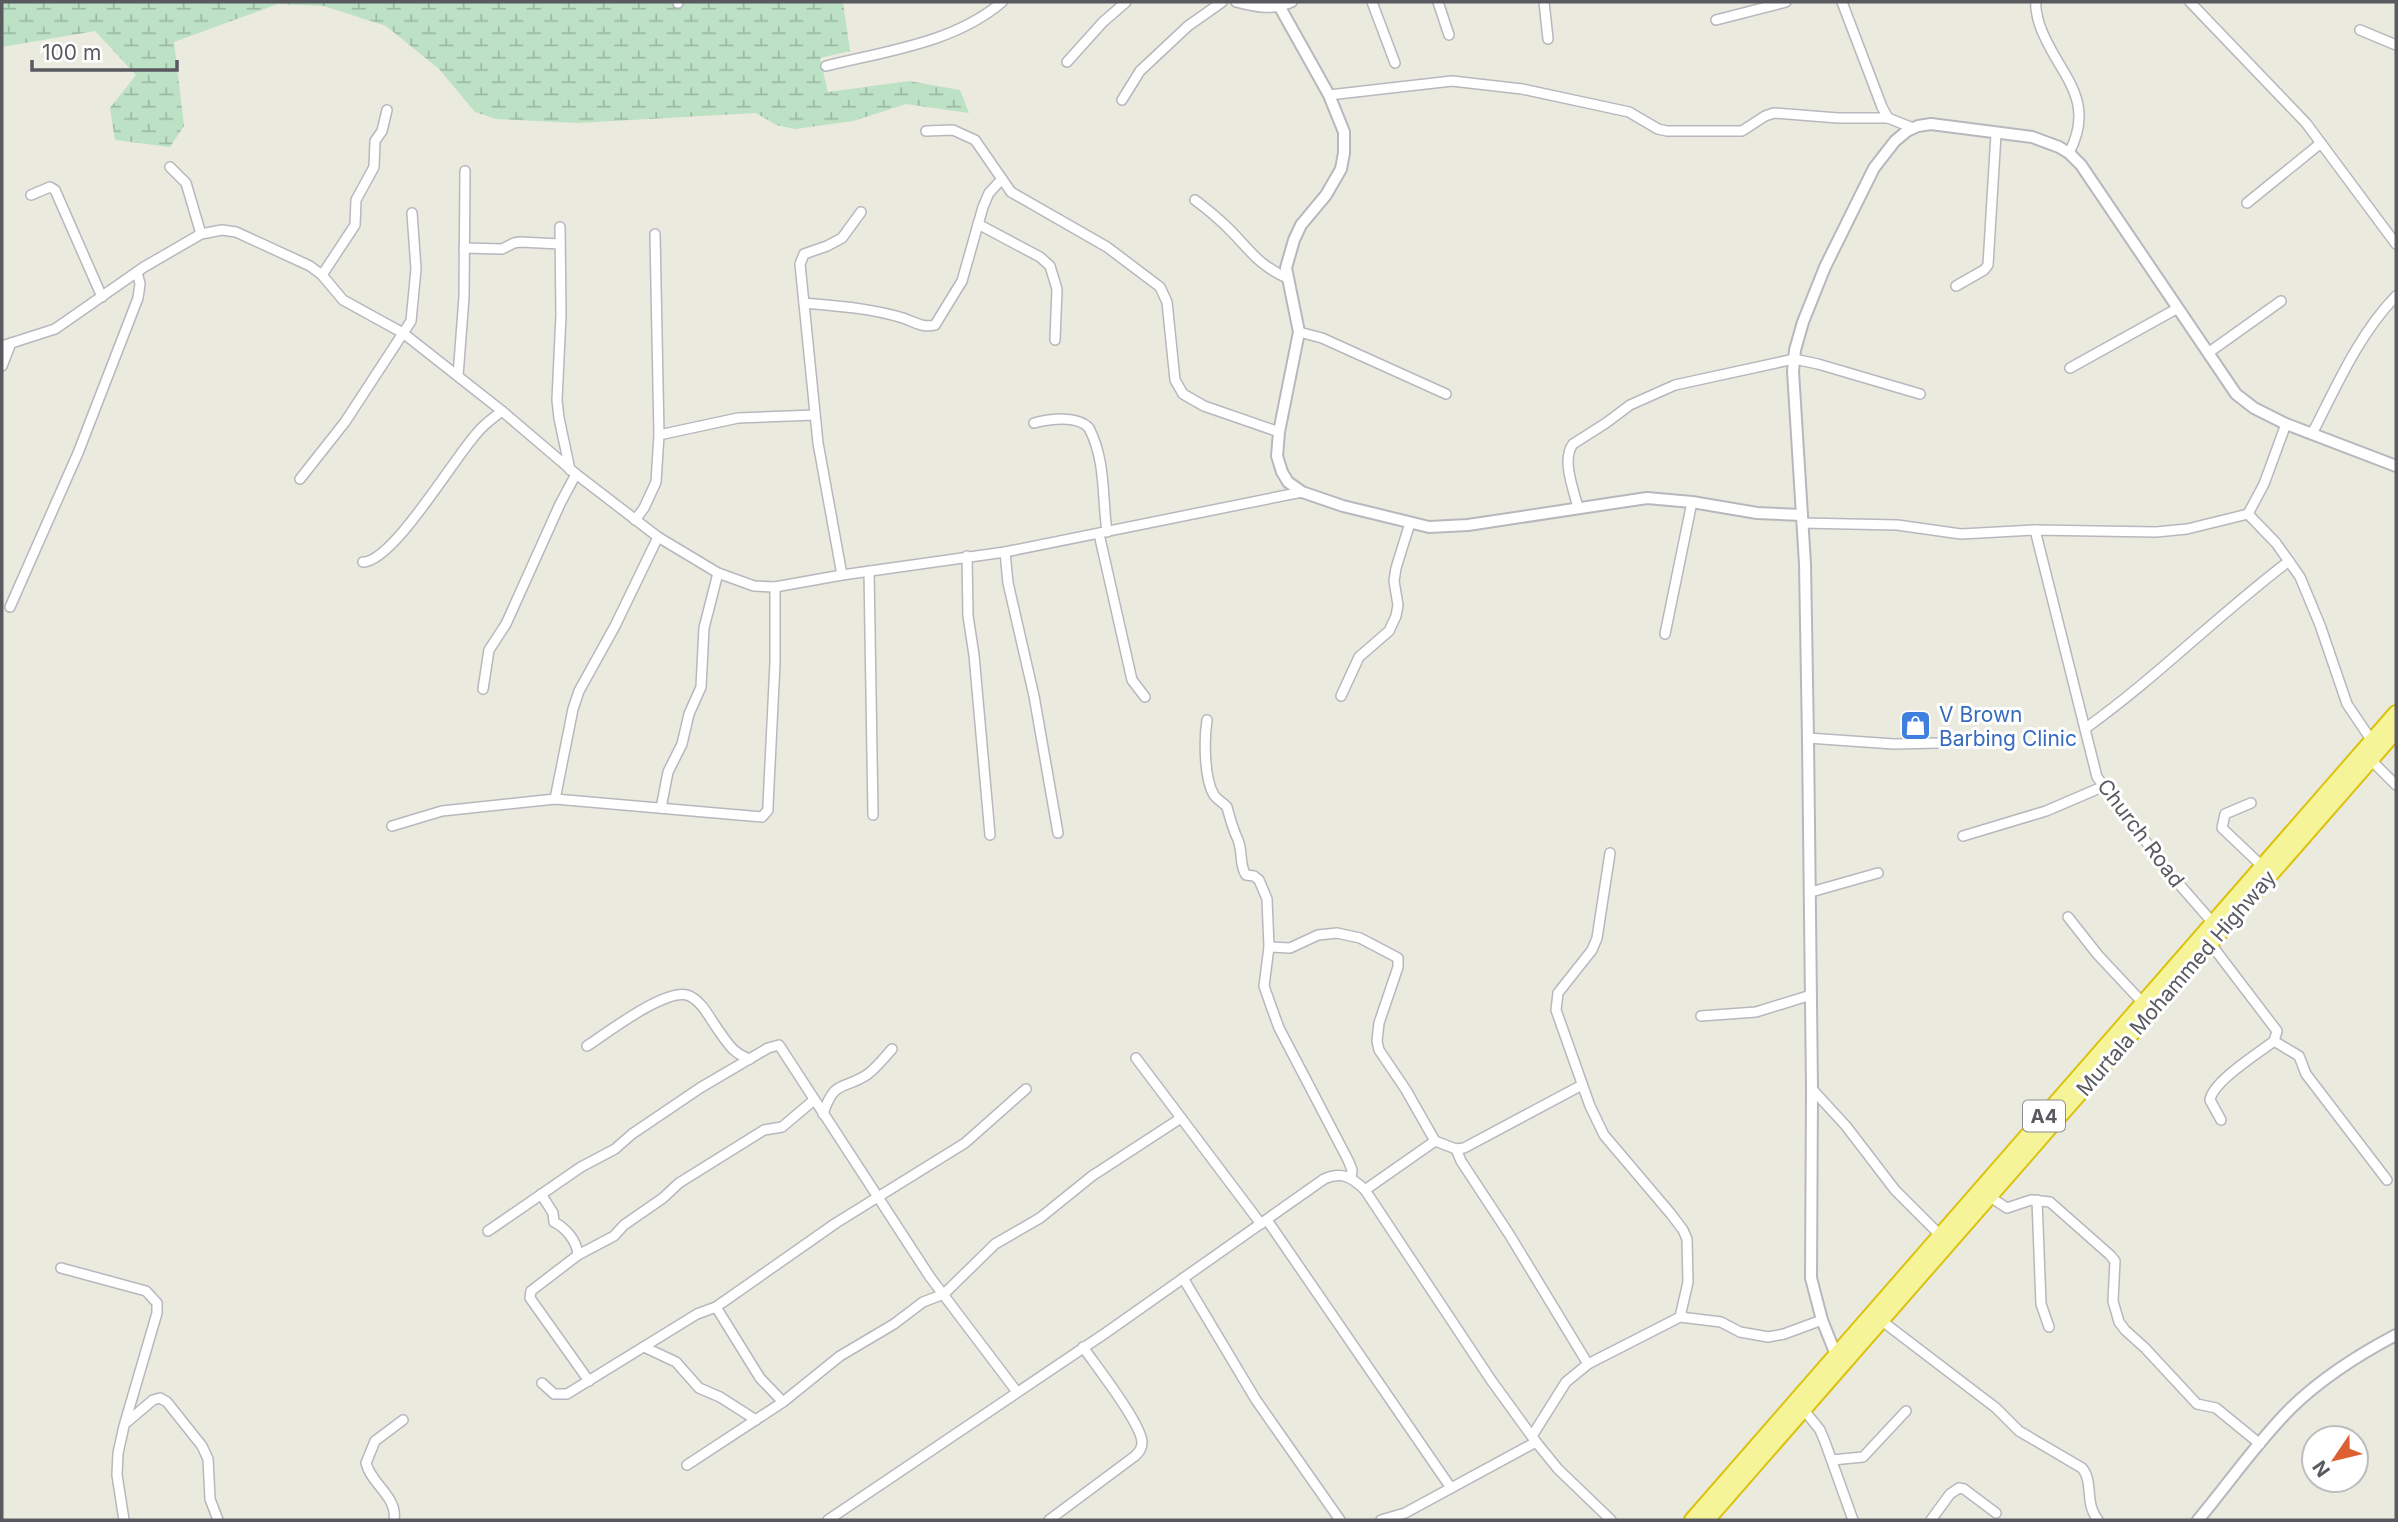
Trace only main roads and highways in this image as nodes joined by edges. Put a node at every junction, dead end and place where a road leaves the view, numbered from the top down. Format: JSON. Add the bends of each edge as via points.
{"nodes":[{"id":1,"x":2396,"y":713,"type":"edge"},
{"id":2,"x":2396,"y":731,"type":"edge"},
{"id":3,"x":1741,"y":1473,"type":"junction"},
{"id":4,"x":1692,"y":1520,"type":"edge"},
{"id":5,"x":1707,"y":1520,"type":"edge"}],
"edges":[{"from":1,"to":3,"type":"highway","number":"A4","via":[[1836,1355]]},
{"from":2,"to":3,"type":"highway","name":"Murtala Mohammed Highway","number":"A4","via":[[1804,1410]]},
{"from":3,"to":4,"type":"highway","number":"A4"},
{"from":3,"to":5,"type":"highway","name":"Murtala Mohammed Highway","number":"A4"}]}
